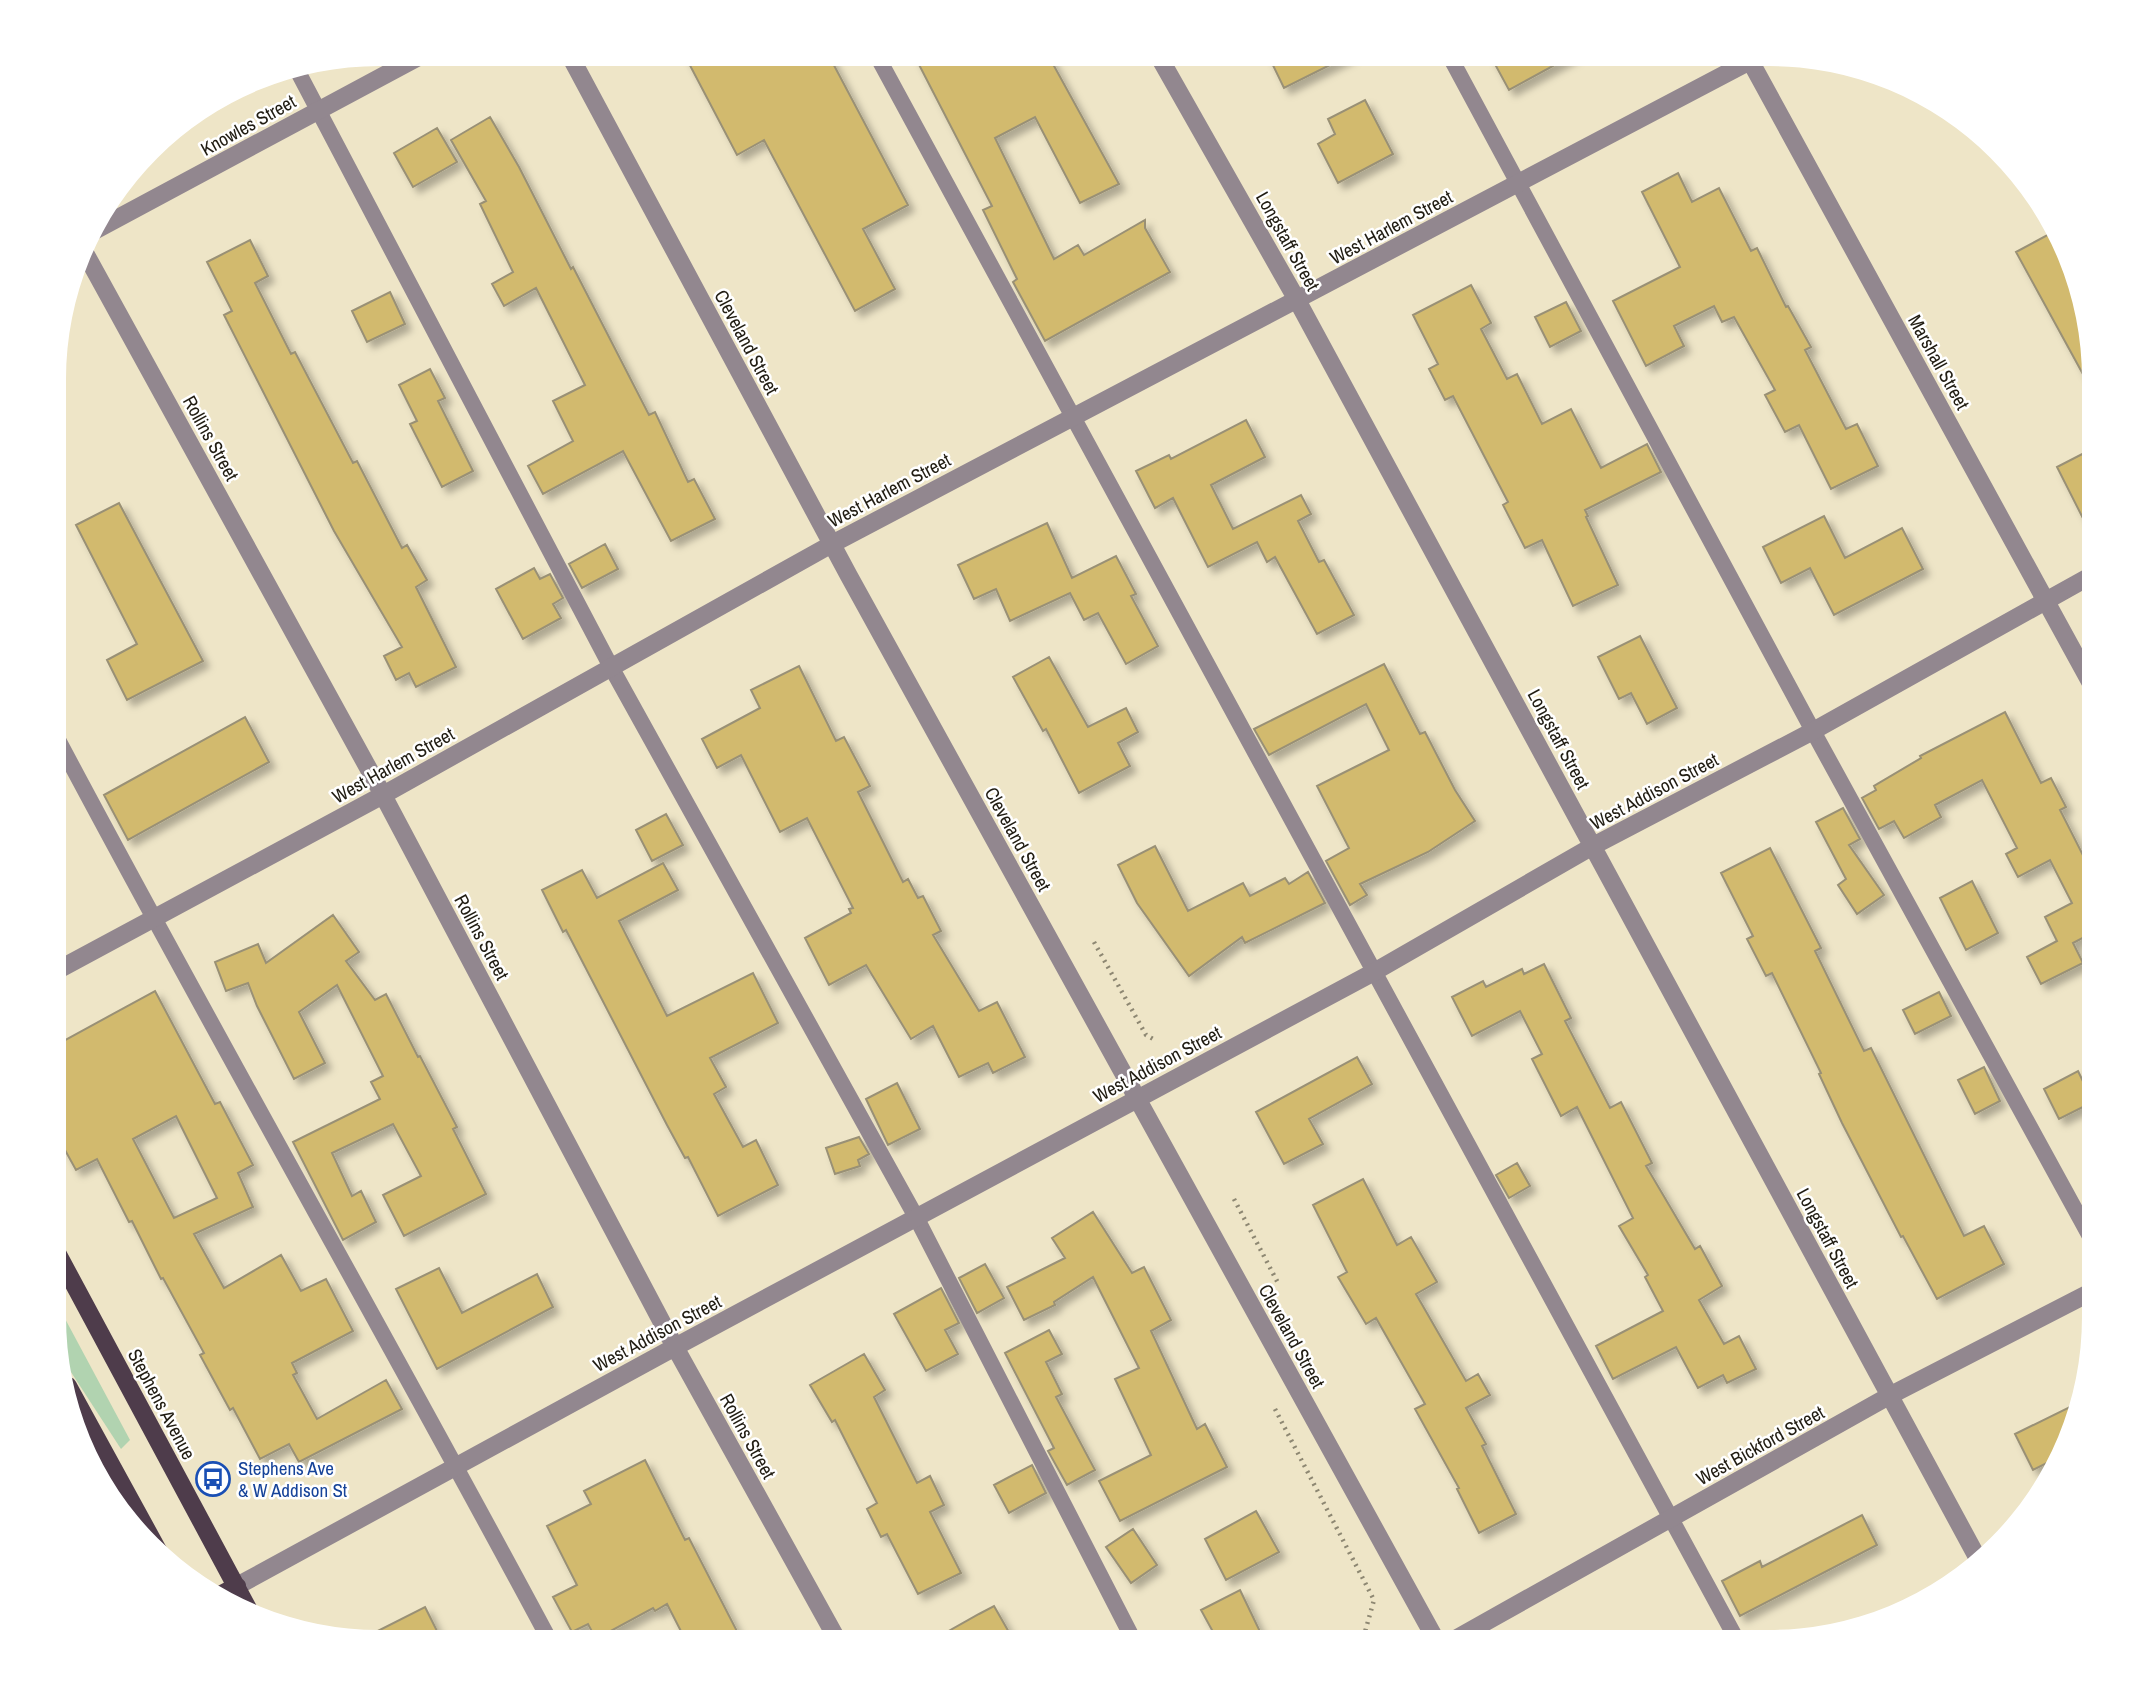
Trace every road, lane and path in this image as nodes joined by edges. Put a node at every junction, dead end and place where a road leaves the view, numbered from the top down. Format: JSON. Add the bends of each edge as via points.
{"nodes":[{"id":1,"x":402,"y":66,"type":"edge"},
{"id":2,"x":575,"y":66,"type":"edge"},
{"id":3,"x":883,"y":66,"type":"edge"},
{"id":4,"x":1164,"y":66,"type":"edge"},
{"id":5,"x":1455,"y":66,"type":"edge"},
{"id":6,"x":1733,"y":66,"type":"edge"},
{"id":7,"x":1752,"y":66,"type":"edge"},
{"id":8,"x":301,"y":76,"type":"edge"},
{"id":9,"x":320,"y":110,"type":"junction"},
{"id":10,"x":1519,"y":183,"type":"junction"},
{"id":11,"x":107,"y":225,"type":"edge"},
{"id":12,"x":89,"y":261,"type":"edge"},
{"id":13,"x":1297,"y":300,"type":"junction"},
{"id":14,"x":1073,"y":417,"type":"junction"},
{"id":15,"x":832,"y":544,"type":"junction"},
{"id":16,"x":2082,"y":580,"type":"edge"},
{"id":17,"x":2045,"y":599,"type":"junction"},
{"id":18,"x":611,"y":667,"type":"junction"},
{"id":19,"x":2082,"y":667,"type":"edge"},
{"id":20,"x":1813,"y":731,"type":"junction"},
{"id":21,"x":66,"y":755,"type":"edge"},
{"id":22,"x":383,"y":795,"type":"junction"},
{"id":23,"x":1594,"y":846,"type":"junction"},
{"id":24,"x":153,"y":919,"type":"junction"},
{"id":25,"x":1094,"y":942,"type":"dead end"},
{"id":26,"x":66,"y":966,"type":"edge"},
{"id":27,"x":1374,"y":972,"type":"junction"},
{"id":28,"x":1155,"y":1040,"type":"dead end"},
{"id":29,"x":1137,"y":1099,"type":"junction"},
{"id":30,"x":1234,"y":1199,"type":"dead end"},
{"id":31,"x":916,"y":1217,"type":"junction"},
{"id":32,"x":2082,"y":1222,"type":"edge"},
{"id":33,"x":66,"y":1269,"type":"edge"},
{"id":34,"x":1278,"y":1283,"type":"dead end"},
{"id":35,"x":2082,"y":1297,"type":"edge"},
{"id":36,"x":675,"y":1347,"type":"junction"},
{"id":37,"x":1889,"y":1396,"type":"junction"},
{"id":38,"x":80,"y":1408,"type":"edge"},
{"id":39,"x":1275,"y":1409,"type":"dead end"},
{"id":40,"x":456,"y":1466,"type":"junction"},
{"id":41,"x":1671,"y":1518,"type":"junction"},
{"id":42,"x":141,"y":1519,"type":"edge"},
{"id":43,"x":1974,"y":1552,"type":"edge"},
{"id":44,"x":237,"y":1586,"type":"junction"},
{"id":45,"x":228,"y":1591,"type":"edge"},
{"id":46,"x":243,"y":1598,"type":"edge"},
{"id":47,"x":544,"y":1630,"type":"edge"},
{"id":48,"x":832,"y":1630,"type":"edge"},
{"id":49,"x":1128,"y":1630,"type":"edge"},
{"id":50,"x":1366,"y":1630,"type":"edge"},
{"id":51,"x":1430,"y":1630,"type":"edge"},
{"id":52,"x":1471,"y":1630,"type":"edge"},
{"id":53,"x":1732,"y":1630,"type":"edge"}],
"edges":[{"from":1,"to":9,"type":"street","name":"Knowles Street"},
{"from":2,"to":15,"type":"street","name":"Cleveland Street"},
{"from":3,"to":14,"type":"lane"},
{"from":4,"to":13,"type":"street","name":"Longstaff Street"},
{"from":5,"to":10,"type":"lane"},
{"from":6,"to":10,"type":"street","name":"West Harlem Street"},
{"from":7,"to":17,"type":"street","name":"Marshall Street"},
{"from":8,"to":9,"type":"lane"},
{"from":9,"to":11,"type":"street","name":"Knowles Street"},
{"from":9,"to":18,"type":"lane"},
{"from":10,"to":13,"type":"street","name":"West Harlem Street"},
{"from":10,"to":20,"type":"lane"},
{"from":12,"to":22,"type":"street","name":"Rollins Street"},
{"from":13,"to":14,"type":"street","name":"West Harlem Street"},
{"from":13,"to":23,"type":"street","name":"Longstaff Street"},
{"from":14,"to":15,"type":"street","name":"West Harlem Street"},
{"from":14,"to":27,"type":"lane"},
{"from":15,"to":18,"type":"street","name":"West Harlem Street"},
{"from":15,"to":29,"type":"street","name":"Cleveland Street"},
{"from":16,"to":17,"type":"street","name":"West Addison Street"},
{"from":17,"to":19,"type":"street","name":"Marshall Street"},
{"from":17,"to":20,"type":"street","name":"West Addison Street"},
{"from":18,"to":22,"type":"street","name":"West Harlem Street"},
{"from":18,"to":31,"type":"lane"},
{"from":20,"to":23,"type":"street","name":"West Addison Street"},
{"from":20,"to":32,"type":"lane"},
{"from":21,"to":24,"type":"lane"},
{"from":22,"to":24,"type":"street","name":"West Harlem Street"},
{"from":22,"to":36,"type":"street","name":"Rollins Street"},
{"from":23,"to":27,"type":"street","name":"West Addison Street"},
{"from":23,"to":37,"type":"street","name":"Longstaff Street"},
{"from":24,"to":26,"type":"street","name":"West Harlem Street"},
{"from":24,"to":40,"type":"lane"},
{"from":25,"to":28,"type":"path","via":[[1146,1035]]},
{"from":27,"to":29,"type":"street","name":"West Addison Street"},
{"from":27,"to":41,"type":"lane"},
{"from":29,"to":31,"type":"street","name":"West Addison Street"},
{"from":29,"to":51,"type":"street","name":"Cleveland Street"},
{"from":30,"to":34,"type":"path"},
{"from":31,"to":36,"type":"street","name":"West Addison Street"},
{"from":31,"to":49,"type":"lane"},
{"from":33,"to":44,"type":"main road","name":"Stephens Avenue"},
{"from":35,"to":37,"type":"street","name":"West Bickford Street"},
{"from":36,"to":40,"type":"street","name":"West Addison Street"},
{"from":36,"to":48,"type":"street","name":"Rollins Street"},
{"from":37,"to":41,"type":"street","name":"West Bickford Street"},
{"from":37,"to":43,"type":"street","name":"Longstaff Street"},
{"from":38,"to":42,"type":"main road"},
{"from":39,"to":50,"type":"path","via":[[1374,1600]]},
{"from":40,"to":44,"type":"street","name":"West Addison Street"},
{"from":40,"to":47,"type":"lane"},
{"from":41,"to":52,"type":"street","name":"West Bickford Street"},
{"from":41,"to":53,"type":"lane"},
{"from":44,"to":45,"type":"main road"},
{"from":44,"to":46,"type":"main road","name":"Stephens Avenue"}]}
